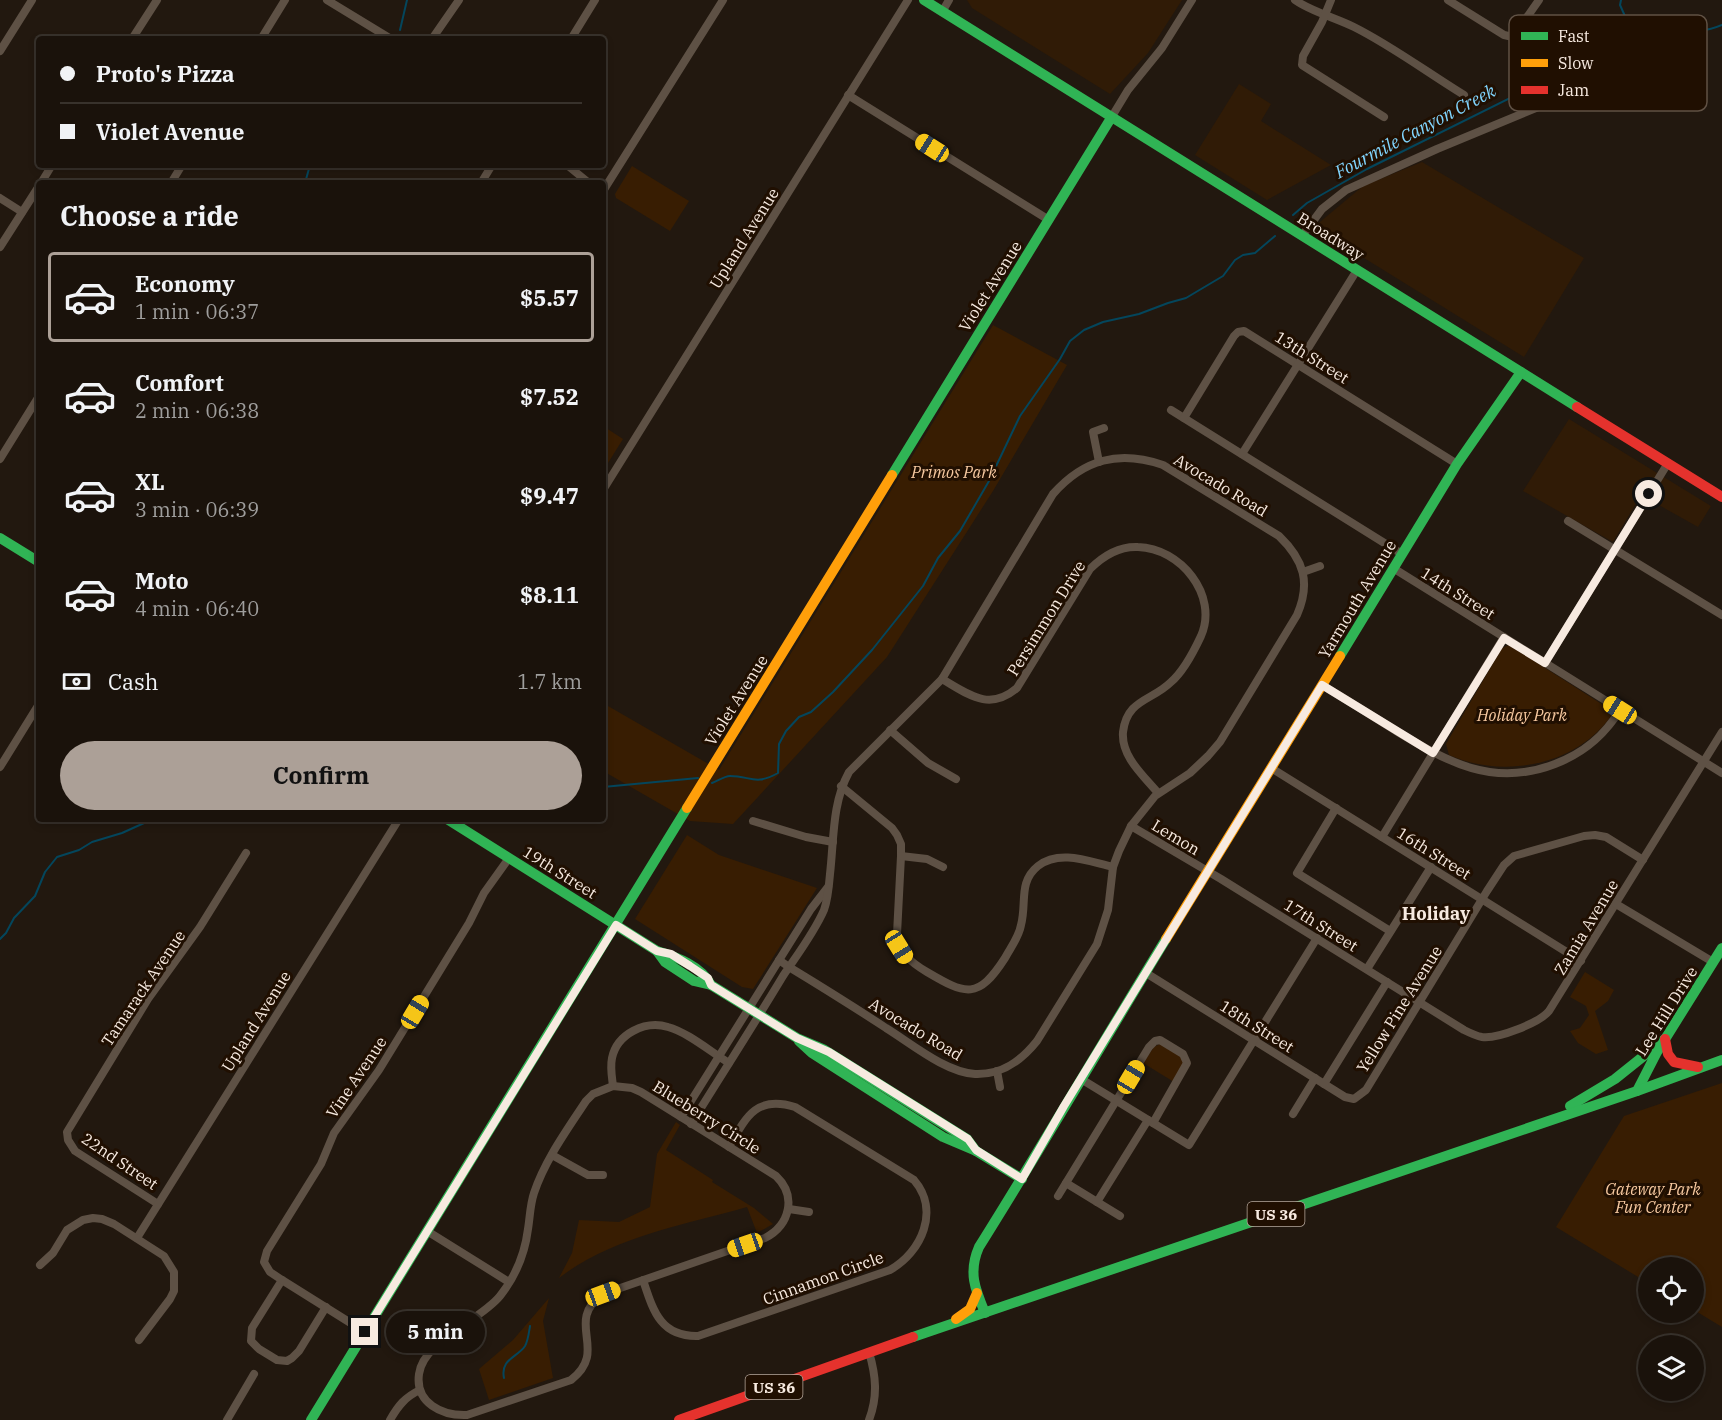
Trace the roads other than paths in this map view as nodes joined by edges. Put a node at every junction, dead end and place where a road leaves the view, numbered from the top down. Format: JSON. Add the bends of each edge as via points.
{"nodes":[{"id":1,"x":32,"y":0,"type":"edge"},
{"id":2,"x":157,"y":0,"type":"edge"},
{"id":3,"x":285,"y":0,"type":"edge"},
{"id":4,"x":327,"y":0,"type":"edge"},
{"id":5,"x":459,"y":0,"type":"edge"},
{"id":6,"x":595,"y":0,"type":"edge"},
{"id":7,"x":723,"y":0,"type":"edge"},
{"id":8,"x":908,"y":0,"type":"edge"},
{"id":9,"x":924,"y":0,"type":"edge"},
{"id":10,"x":949,"y":0,"type":"edge"},
{"id":11,"x":1192,"y":0,"type":"edge"},
{"id":12,"x":1295,"y":0,"type":"edge"},
{"id":13,"x":1331,"y":0,"type":"edge"},
{"id":14,"x":1448,"y":0,"type":"edge"},
{"id":15,"x":1539,"y":0,"type":"edge"},
{"id":16,"x":942,"y":12,"type":"junction"},
{"id":17,"x":1325,"y":13,"type":"junction"},
{"id":18,"x":1529,"y":15,"type":"edge"},
{"id":19,"x":134,"y":36,"type":"edge"},
{"id":20,"x":263,"y":36,"type":"edge"},
{"id":21,"x":386,"y":36,"type":"edge"},
{"id":22,"x":434,"y":36,"type":"edge"},
{"id":23,"x":573,"y":36,"type":"edge"},
{"id":24,"x":1509,"y":37,"type":"edge"},
{"id":25,"x":0,"y":51,"type":"edge"},
{"id":26,"x":848,"y":95,"type":"junction"},
{"id":27,"x":1464,"y":96,"type":"dead end"},
{"id":28,"x":1529,"y":111,"type":"edge"},
{"id":29,"x":1384,"y":117,"type":"dead end"},
{"id":30,"x":1111,"y":118,"type":"junction"},
{"id":31,"x":571,"y":168,"type":"edge"},
{"id":32,"x":585,"y":180,"type":"edge"},
{"id":33,"x":606,"y":186,"type":"edge"},
{"id":34,"x":36,"y":190,"type":"edge"},
{"id":35,"x":0,"y":198,"type":"edge"},
{"id":36,"x":22,"y":212,"type":"junction"},
{"id":37,"x":1049,"y":220,"type":"junction"},
{"id":38,"x":1302,"y":236,"type":"junction"},
{"id":39,"x":0,"y":248,"type":"edge"},
{"id":40,"x":1357,"y":270,"type":"junction"},
{"id":41,"x":1298,"y":364,"type":"junction"},
{"id":42,"x":1521,"y":372,"type":"junction"},
{"id":43,"x":36,"y":401,"type":"edge"},
{"id":44,"x":1171,"y":410,"type":"dead end"},
{"id":45,"x":1184,"y":418,"type":"junction"},
{"id":46,"x":1104,"y":428,"type":"dead end"},
{"id":47,"x":1242,"y":454,"type":"junction"},
{"id":48,"x":0,"y":459,"type":"edge"},
{"id":49,"x":1099,"y":462,"type":"junction"},
{"id":50,"x":1668,"y":463,"type":"junction"},
{"id":51,"x":1457,"y":464,"type":"junction"},
{"id":52,"x":606,"y":485,"type":"edge"},
{"id":53,"x":1722,"y":497,"type":"edge"},
{"id":54,"x":1568,"y":521,"type":"dead end"},
{"id":55,"x":0,"y":537,"type":"edge"},
{"id":56,"x":1615,"y":550,"type":"junction"},
{"id":57,"x":1402,"y":554,"type":"junction"},
{"id":58,"x":36,"y":560,"type":"edge"},
{"id":59,"x":1320,"y":566,"type":"dead end"},
{"id":60,"x":1393,"y":568,"type":"junction"},
{"id":61,"x":1303,"y":572,"type":"junction"},
{"id":62,"x":1722,"y":615,"type":"edge"},
{"id":63,"x":1504,"y":638,"type":"junction"},
{"id":64,"x":1545,"y":663,"type":"junction"},
{"id":65,"x":942,"y":679,"type":"junction"},
{"id":66,"x":1322,"y":685,"type":"junction"},
{"id":67,"x":36,"y":709,"type":"edge"},
{"id":68,"x":1620,"y":710,"type":"junction"},
{"id":69,"x":890,"y":730,"type":"junction"},
{"id":70,"x":1722,"y":732,"type":"edge"},
{"id":71,"x":1433,"y":753,"type":"junction"},
{"id":72,"x":1704,"y":762,"type":"junction"},
{"id":73,"x":0,"y":767,"type":"edge"},
{"id":74,"x":1271,"y":768,"type":"junction"},
{"id":75,"x":1722,"y":773,"type":"edge"},
{"id":76,"x":956,"y":779,"type":"dead end"},
{"id":77,"x":841,"y":786,"type":"junction"},
{"id":78,"x":1158,"y":793,"type":"junction"},
{"id":79,"x":1336,"y":808,"type":"junction"},
{"id":80,"x":753,"y":821,"type":"dead end"},
{"id":81,"x":397,"y":822,"type":"edge"},
{"id":82,"x":452,"y":822,"type":"edge"},
{"id":83,"x":1131,"y":826,"type":"junction"},
{"id":84,"x":1382,"y":837,"type":"junction"},
{"id":85,"x":833,"y":842,"type":"junction"},
{"id":86,"x":246,"y":853,"type":"dead end"},
{"id":87,"x":901,"y":856,"type":"junction"},
{"id":88,"x":509,"y":858,"type":"junction"},
{"id":89,"x":1643,"y":860,"type":"junction"},
{"id":90,"x":942,"y":867,"type":"dead end"},
{"id":91,"x":1113,"y":867,"type":"junction"},
{"id":92,"x":1431,"y":867,"type":"junction"},
{"id":93,"x":1208,"y":871,"type":"junction"},
{"id":94,"x":829,"y":886,"type":"junction"},
{"id":95,"x":1483,"y":899,"type":"junction"},
{"id":96,"x":1617,"y":903,"type":"junction"},
{"id":97,"x":616,"y":925,"type":"junction"},
{"id":98,"x":1390,"y":931,"type":"junction"},
{"id":99,"x":1317,"y":938,"type":"junction"},
{"id":100,"x":1722,"y":948,"type":"edge"},
{"id":101,"x":779,"y":960,"type":"junction"},
{"id":102,"x":1581,"y":961,"type":"junction"},
{"id":103,"x":1713,"y":962,"type":"junction"},
{"id":104,"x":789,"y":967,"type":"junction"},
{"id":105,"x":1367,"y":969,"type":"junction"},
{"id":106,"x":1146,"y":973,"type":"junction"},
{"id":107,"x":1388,"y":982,"type":"junction"},
{"id":108,"x":1420,"y":1002,"type":"junction"},
{"id":109,"x":749,"y":1008,"type":"junction"},
{"id":110,"x":759,"y":1015,"type":"junction"},
{"id":111,"x":1665,"y":1039,"type":"junction"},
{"id":112,"x":1254,"y":1040,"type":"junction"},
{"id":113,"x":719,"y":1057,"type":"junction"},
{"id":114,"x":1722,"y":1060,"type":"edge"},
{"id":115,"x":729,"y":1063,"type":"junction"},
{"id":116,"x":1701,"y":1068,"type":"junction"},
{"id":117,"x":997,"y":1071,"type":"junction"},
{"id":118,"x":1081,"y":1078,"type":"junction"},
{"id":119,"x":1315,"y":1078,"type":"junction"},
{"id":120,"x":1324,"y":1084,"type":"junction"},
{"id":121,"x":613,"y":1086,"type":"junction"},
{"id":122,"x":1000,"y":1087,"type":"dead end"},
{"id":123,"x":1637,"y":1091,"type":"junction"},
{"id":124,"x":1354,"y":1098,"type":"joint"},
{"id":125,"x":1116,"y":1100,"type":"junction"},
{"id":126,"x":1293,"y":1114,"type":"dead end"},
{"id":127,"x":681,"y":1117,"type":"junction"},
{"id":128,"x":1150,"y":1121,"type":"junction"},
{"id":129,"x":1543,"y":1122,"type":"junction"},
{"id":130,"x":691,"y":1124,"type":"junction"},
{"id":131,"x":68,"y":1140,"type":"joint"},
{"id":132,"x":729,"y":1147,"type":"junction"},
{"id":133,"x":552,"y":1155,"type":"junction"},
{"id":134,"x":603,"y":1175,"type":"dead end"},
{"id":135,"x":1022,"y":1179,"type":"junction"},
{"id":136,"x":1066,"y":1183,"type":"junction"},
{"id":137,"x":1058,"y":1196,"type":"dead end"},
{"id":138,"x":1097,"y":1202,"type":"junction"},
{"id":139,"x":158,"y":1204,"type":"junction"},
{"id":140,"x":789,"y":1209,"type":"junction"},
{"id":141,"x":809,"y":1212,"type":"dead end"},
{"id":142,"x":1120,"y":1216,"type":"dead end"},
{"id":143,"x":427,"y":1231,"type":"junction"},
{"id":144,"x":137,"y":1238,"type":"junction"},
{"id":145,"x":40,"y":1265,"type":"dead end"},
{"id":146,"x":282,"y":1280,"type":"junction"},
{"id":147,"x":643,"y":1280,"type":"junction"},
{"id":148,"x":509,"y":1282,"type":"junction"},
{"id":149,"x":977,"y":1293,"type":"junction"},
{"id":150,"x":326,"y":1307,"type":"junction"},
{"id":151,"x":985,"y":1313,"type":"junction"},
{"id":152,"x":944,"y":1327,"type":"junction"},
{"id":153,"x":365,"y":1332,"type":"junction"},
{"id":154,"x":140,"y":1340,"type":"dead end"},
{"id":155,"x":869,"y":1352,"type":"junction"},
{"id":156,"x":254,"y":1374,"type":"dead end"},
{"id":157,"x":420,"y":1390,"type":"junction"},
{"id":158,"x":227,"y":1420,"type":"edge"},
{"id":159,"x":311,"y":1420,"type":"edge"},
{"id":160,"x":390,"y":1420,"type":"edge"},
{"id":161,"x":679,"y":1420,"type":"edge"},
{"id":162,"x":869,"y":1420,"type":"edge"}],
"edges":[{"from":1,"to":25,"type":"street"},
{"from":2,"to":19,"type":"street"},
{"from":3,"to":20,"type":"street"},
{"from":4,"to":21,"type":"street"},
{"from":5,"to":22,"type":"street"},
{"from":6,"to":23,"type":"street"},
{"from":7,"to":33,"type":"street"},
{"from":8,"to":26,"type":"street","name":"Upland Avenue"},
{"from":9,"to":16,"type":"main road","name":"Broadway"},
{"from":10,"to":16,"type":"street"},
{"from":11,"to":30,"type":"street","name":"Violet Avenue"},
{"from":12,"to":17,"type":"street"},
{"from":13,"to":17,"type":"street"},
{"from":14,"to":24,"type":"street"},
{"from":15,"to":18,"type":"street"},
{"from":16,"to":30,"type":"main road","name":"Broadway"},
{"from":17,"to":27,"type":"street","via":[[1356,28]]},
{"from":17,"to":29,"type":"street","via":[[1302,65]]},
{"from":26,"to":37,"type":"street"},
{"from":26,"to":52,"type":"street","name":"Upland Avenue"},
{"from":28,"to":38,"type":"street","via":[[1346,190],[1322,209]]},
{"from":30,"to":37,"type":"main road","name":"Violet Avenue"},
{"from":30,"to":38,"type":"main road","name":"Broadway"},
{"from":31,"to":32,"type":"street"},
{"from":34,"to":36,"type":"street"},
{"from":35,"to":36,"type":"street"},
{"from":36,"to":39,"type":"street"},
{"from":37,"to":97,"type":"main road","name":"Violet Avenue"},
{"from":38,"to":40,"type":"main road","name":"Broadway"},
{"from":40,"to":41,"type":"street"},
{"from":40,"to":42,"type":"main road","name":"Broadway"},
{"from":41,"to":45,"type":"street","name":"13th Street","via":[[1245,332],[1238,332]]},
{"from":41,"to":47,"type":"street"},
{"from":41,"to":51,"type":"street","name":"13th Street"},
{"from":42,"to":50,"type":"main road","name":"Broadway"},
{"from":42,"to":51,"type":"main road","name":"Yarmouth Avenue"},
{"from":43,"to":48,"type":"street"},
{"from":44,"to":45,"type":"street"},
{"from":45,"to":47,"type":"street"},
{"from":46,"to":49,"type":"street","via":[[1093,432]]},
{"from":47,"to":57,"type":"street"},
{"from":49,"to":61,"type":"street","name":"Avocado Road","via":[[1133,458],[1163,465],[1279,536],[1291,548]]},
{"from":49,"to":65,"type":"street","name":"Avocado Road","via":[[1075,473],[1053,494]]},
{"from":50,"to":53,"type":"main road","name":"Broadway"},
{"from":50,"to":56,"type":"street"},
{"from":51,"to":57,"type":"main road","name":"Yarmouth Avenue"},
{"from":54,"to":56,"type":"street"},
{"from":55,"to":58,"type":"main road"},
{"from":56,"to":62,"type":"street"},
{"from":56,"to":64,"type":"street"},
{"from":57,"to":60,"type":"main road","name":"Yarmouth Avenue"},
{"from":59,"to":61,"type":"street"},
{"from":60,"to":63,"type":"street","name":"14th Street"},
{"from":60,"to":66,"type":"main road","name":"Yarmouth Avenue"},
{"from":61,"to":78,"type":"street","name":"Avocado Road","via":[[1302,604],[1297,615],[1220,742],[1190,773]]},
{"from":63,"to":64,"type":"street","name":"14th Street"},
{"from":63,"to":71,"type":"street"},
{"from":64,"to":68,"type":"street","name":"14th Street"},
{"from":65,"to":69,"type":"street","name":"Avocado Road"},
{"from":65,"to":78,"type":"street","name":"Persimmon Drive","via":[[981,700],[1010,695],[1090,569],[1109,554],[1125,548],[1161,552],[1193,576],[1205,611],[1201,636],[1180,673],[1160,691],[1138,703],[1126,720],[1123,734],[1129,758]]},
{"from":66,"to":71,"type":"street"},
{"from":66,"to":74,"type":"main road","name":"Yarmouth Avenue"},
{"from":67,"to":73,"type":"street"},
{"from":68,"to":71,"type":"street","via":[[1606,731],[1588,747],[1536,770],[1486,772]]},
{"from":68,"to":72,"type":"street","name":"14th Street"},
{"from":69,"to":76,"type":"street","via":[[928,763]]},
{"from":69,"to":77,"type":"street","name":"Avocado Road","via":[[858,761]]},
{"from":70,"to":72,"type":"street","name":"Zamia Avenue"},
{"from":71,"to":84,"type":"street"},
{"from":72,"to":75,"type":"street","name":"14th Street"},
{"from":72,"to":89,"type":"street","name":"Zamia Avenue"},
{"from":74,"to":79,"type":"street","name":"16th Street"},
{"from":74,"to":93,"type":"main road","name":"Yarmouth Avenue"},
{"from":77,"to":85,"type":"street","name":"Avocado Road"},
{"from":77,"to":87,"type":"street","via":[[892,828],[901,844]]},
{"from":78,"to":83,"type":"street","name":"Avocado Road"},
{"from":79,"to":84,"type":"street","name":"16th Street"},
{"from":79,"to":98,"type":"street","via":[[1297,873]]},
{"from":80,"to":85,"type":"street"},
{"from":81,"to":139,"type":"street","name":"Upland Avenue"},
{"from":82,"to":88,"type":"main road","name":"19th Street"},
{"from":83,"to":91,"type":"street","name":"Avocado Road"},
{"from":83,"to":93,"type":"street","name":"Lemon"},
{"from":84,"to":92,"type":"street","name":"16th Street"},
{"from":85,"to":94,"type":"street","name":"Avocado Road"},
{"from":86,"to":131,"type":"street","name":"Tamarack Avenue","via":[[200,927],[148,999],[67,1131]]},
{"from":87,"to":90,"type":"street","via":[[927,859]]},
{"from":87,"to":91,"type":"street","via":[[899,947],[913,963],[954,988],[967,990],[993,977],[1016,939],[1023,916],[1023,889],[1041,864],[1067,857]]},
{"from":88,"to":97,"type":"main road","name":"19th Street"},
{"from":88,"to":146,"type":"street","name":"Vine Avenue","via":[[484,893],[379,1070],[334,1133],[321,1164],[267,1251],[264,1262]]},
{"from":89,"to":95,"type":"street","name":"Yellow Pine Avenue","via":[[1606,837],[1584,836],[1514,856]]},
{"from":89,"to":96,"type":"street","name":"Zamia Avenue"},
{"from":91,"to":117,"type":"street","name":"Avocado Road","via":[[1114,889],[1097,944],[1026,1055],[1016,1064]]},
{"from":92,"to":95,"type":"street","name":"16th Street"},
{"from":92,"to":98,"type":"street"},
{"from":93,"to":99,"type":"street","name":"17th Street"},
{"from":93,"to":106,"type":"main road","name":"Yarmouth Avenue"},
{"from":94,"to":101,"type":"street"},
{"from":94,"to":104,"type":"street","name":"Avocado Road","via":[[824,910]]},
{"from":95,"to":102,"type":"street","name":"16th Street"},
{"from":95,"to":108,"type":"street","name":"Yellow Pine Avenue"},
{"from":96,"to":102,"type":"street","name":"Zamia Avenue"},
{"from":96,"to":103,"type":"street"},
{"from":97,"to":109,"type":"main road","name":"19th Street","via":[[657,951],[671,954]]},
{"from":97,"to":143,"type":"main road","name":"Violet Avenue"},
{"from":98,"to":105,"type":"street"},
{"from":99,"to":105,"type":"street","name":"17th Street"},
{"from":99,"to":112,"type":"street"},
{"from":100,"to":103,"type":"main road","name":"Lee Hill Drive"},
{"from":101,"to":104,"type":"street","name":"Avocado Road"},
{"from":101,"to":109,"type":"street"},
{"from":102,"to":108,"type":"street","name":"Zamia Avenue","via":[[1545,1016],[1498,1035],[1473,1034]]},
{"from":103,"to":111,"type":"main road","name":"Lee Hill Drive"},
{"from":104,"to":110,"type":"street","name":"Avocado Road"},
{"from":104,"to":117,"type":"street","name":"Avocado Road","via":[[947,1067],[964,1073]]},
{"from":105,"to":107,"type":"street","name":"17th Street"},
{"from":106,"to":112,"type":"street","name":"18th Street"},
{"from":106,"to":118,"type":"main road","name":"Yarmouth Avenue"},
{"from":107,"to":108,"type":"street","name":"17th Street"},
{"from":107,"to":120,"type":"street"},
{"from":108,"to":124,"type":"street","name":"Yellow Pine Avenue","via":[[1366,1090]]},
{"from":109,"to":110,"type":"main road","name":"19th Street"},
{"from":109,"to":113,"type":"street"},
{"from":110,"to":115,"type":"street","name":"Avocado Road"},
{"from":110,"to":135,"type":"main road","name":"19th Street","via":[[829,1052],[968,1139],[976,1150]]},
{"from":111,"to":116,"type":"main road","via":[[1671,1060]]},
{"from":111,"to":123,"type":"main road","name":"Lee Hill Drive"},
{"from":111,"to":129,"type":"main road","via":[[1615,1079]]},
{"from":112,"to":119,"type":"street","name":"18th Street"},
{"from":112,"to":128,"type":"street","via":[[1189,1145]]},
{"from":113,"to":115,"type":"street"},
{"from":113,"to":121,"type":"street","via":[[669,1027],[641,1023],[615,1050]]},
{"from":113,"to":127,"type":"street"},
{"from":114,"to":116,"type":"main road","number":"US 36"},
{"from":115,"to":130,"type":"street","name":"Avocado Road"},
{"from":116,"to":123,"type":"main road","number":"US 36"},
{"from":117,"to":122,"type":"street"},
{"from":118,"to":125,"type":"street"},
{"from":118,"to":135,"type":"main road","name":"Yarmouth Avenue"},
{"from":119,"to":120,"type":"street","name":"18th Street"},
{"from":119,"to":126,"type":"street"},
{"from":120,"to":124,"type":"street","name":"18th Street"},
{"from":121,"to":127,"type":"street","name":"Blueberry Circle","via":[[632,1088]]},
{"from":121,"to":133,"type":"street","via":[[586,1101]]},
{"from":123,"to":129,"type":"main road","number":"US 36"},
{"from":125,"to":128,"type":"street"},
{"from":125,"to":128,"type":"street","via":[[1152,1043],[1168,1043],[1184,1054],[1187,1063]]},
{"from":125,"to":136,"type":"street"},
{"from":127,"to":130,"type":"street","name":"Blueberry Circle"},
{"from":128,"to":138,"type":"street"},
{"from":129,"to":151,"type":"main road","number":"US 36"},
{"from":130,"to":132,"type":"street","name":"Blueberry Circle"},
{"from":131,"to":139,"type":"street","name":"22nd Street","via":[[75,1151]]},
{"from":132,"to":140,"type":"street","name":"Blueberry Circle","via":[[781,1181],[788,1192]]},
{"from":132,"to":147,"type":"street","name":"Cinnamon Circle","via":[[750,1114],[768,1100],[800,1109],[919,1186],[931,1202],[922,1233],[903,1261],[890,1270],[698,1336],[674,1335],[656,1315]]},
{"from":133,"to":134,"type":"street","via":[[588,1175]]},
{"from":133,"to":148,"type":"street","via":[[533,1195],[525,1247]]},
{"from":135,"to":149,"type":"main road","name":"Yarmouth Avenue","via":[[974,1256],[971,1272]]},
{"from":136,"to":137,"type":"street"},
{"from":136,"to":138,"type":"street"},
{"from":138,"to":142,"type":"street"},
{"from":139,"to":144,"type":"street","name":"Upland Avenue"},
{"from":140,"to":141,"type":"street"},
{"from":140,"to":147,"type":"street","via":[[776,1232],[765,1238]]},
{"from":143,"to":148,"type":"street"},
{"from":143,"to":153,"type":"main road","name":"Violet Avenue"},
{"from":144,"to":145,"type":"street","via":[[102,1219],[83,1220],[68,1230]]},
{"from":144,"to":154,"type":"street","via":[[164,1256],[175,1281],[170,1299]]},
{"from":146,"to":150,"type":"street"},
{"from":146,"to":150,"type":"street","via":[[252,1328],[251,1341],[267,1355],[284,1360],[297,1355]]},
{"from":147,"to":157,"type":"street","via":[[603,1294],[588,1308],[584,1321],[589,1366],[571,1380],[453,1416],[440,1412]]},
{"from":148,"to":157,"type":"street","via":[[488,1309],[429,1352],[419,1374]]},
{"from":149,"to":151,"type":"main road","name":"Yarmouth Avenue"},
{"from":149,"to":152,"type":"main road","via":[[969,1309]]},
{"from":150,"to":153,"type":"street"},
{"from":151,"to":152,"type":"main road","number":"US 36"},
{"from":152,"to":155,"type":"main road","number":"US 36"},
{"from":153,"to":159,"type":"main road","name":"Violet Avenue"},
{"from":155,"to":161,"type":"main road","number":"US 36"},
{"from":155,"to":162,"type":"street","via":[[876,1385]]},
{"from":156,"to":158,"type":"street"},
{"from":157,"to":160,"type":"street","via":[[400,1403]]}]}
